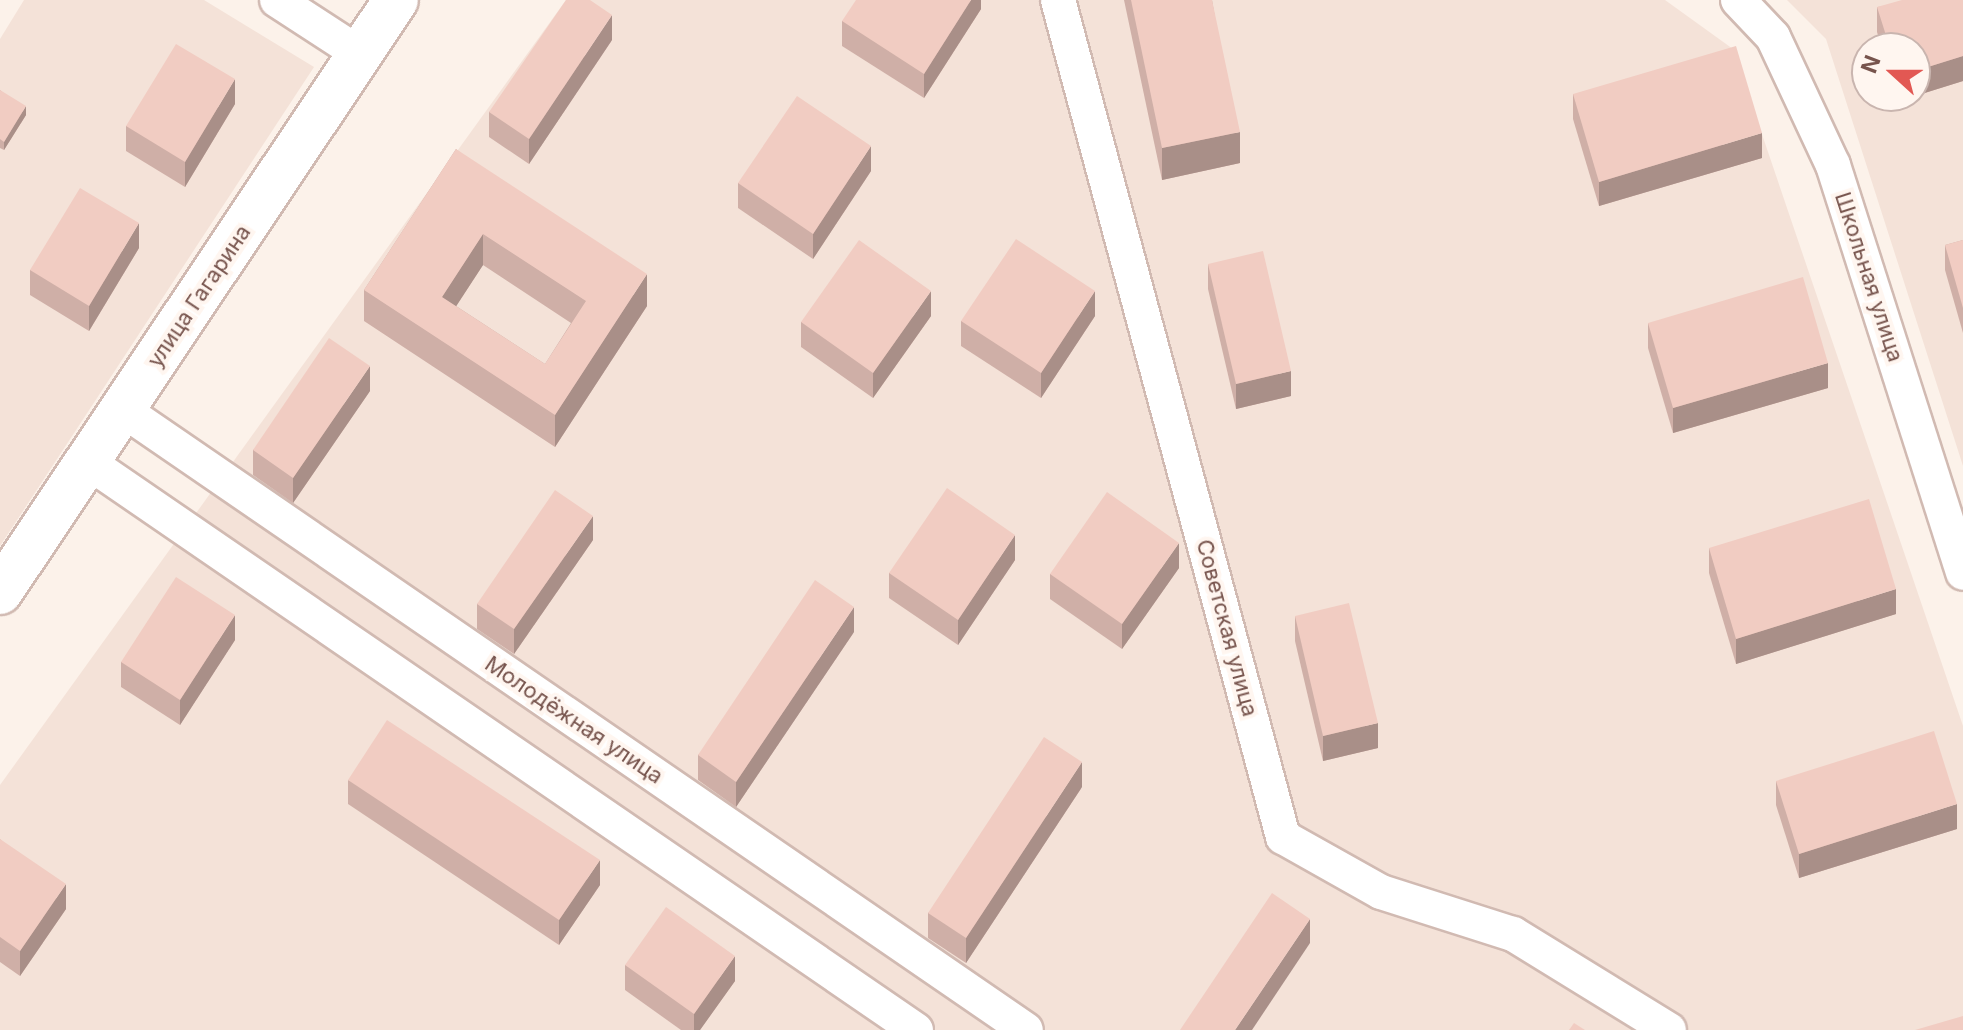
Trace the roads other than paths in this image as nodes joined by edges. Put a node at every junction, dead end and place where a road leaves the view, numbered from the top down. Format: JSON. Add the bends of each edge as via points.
{"nodes":[{"id":1,"x":277,"y":0,"type":"edge"},
{"id":2,"x":396,"y":0,"type":"edge"},
{"id":3,"x":1058,"y":0,"type":"edge"},
{"id":4,"x":1738,"y":0,"type":"edge"},
{"id":5,"x":360,"y":54,"type":"junction"},
{"id":6,"x":123,"y":410,"type":"junction"},
{"id":7,"x":88,"y":462,"type":"junction"},
{"id":8,"x":1963,"y":573,"type":"edge"},
{"id":9,"x":0,"y":592,"type":"edge"},
{"id":10,"x":916,"y":1030,"type":"edge"},
{"id":11,"x":1026,"y":1030,"type":"edge"},
{"id":12,"x":1669,"y":1030,"type":"edge"}],
"edges":[{"from":1,"to":5,"type":"street"},
{"from":2,"to":5,"type":"main road","name":"улица Гагарина"},
{"from":3,"to":12,"type":"street","name":"Советская улица","via":[[1283,837],[1381,892],[1513,934]]},
{"from":4,"to":8,"type":"street","name":"Школьная улица","via":[[1773,37],[1833,165]]},
{"from":5,"to":6,"type":"main road","name":"улица Гагарина"},
{"from":6,"to":7,"type":"main road","name":"улица Гагарина"},
{"from":6,"to":11,"type":"street","name":"Молодёжная улица"},
{"from":7,"to":9,"type":"main road","name":"улица Гагарина"},
{"from":7,"to":10,"type":"street"}]}
